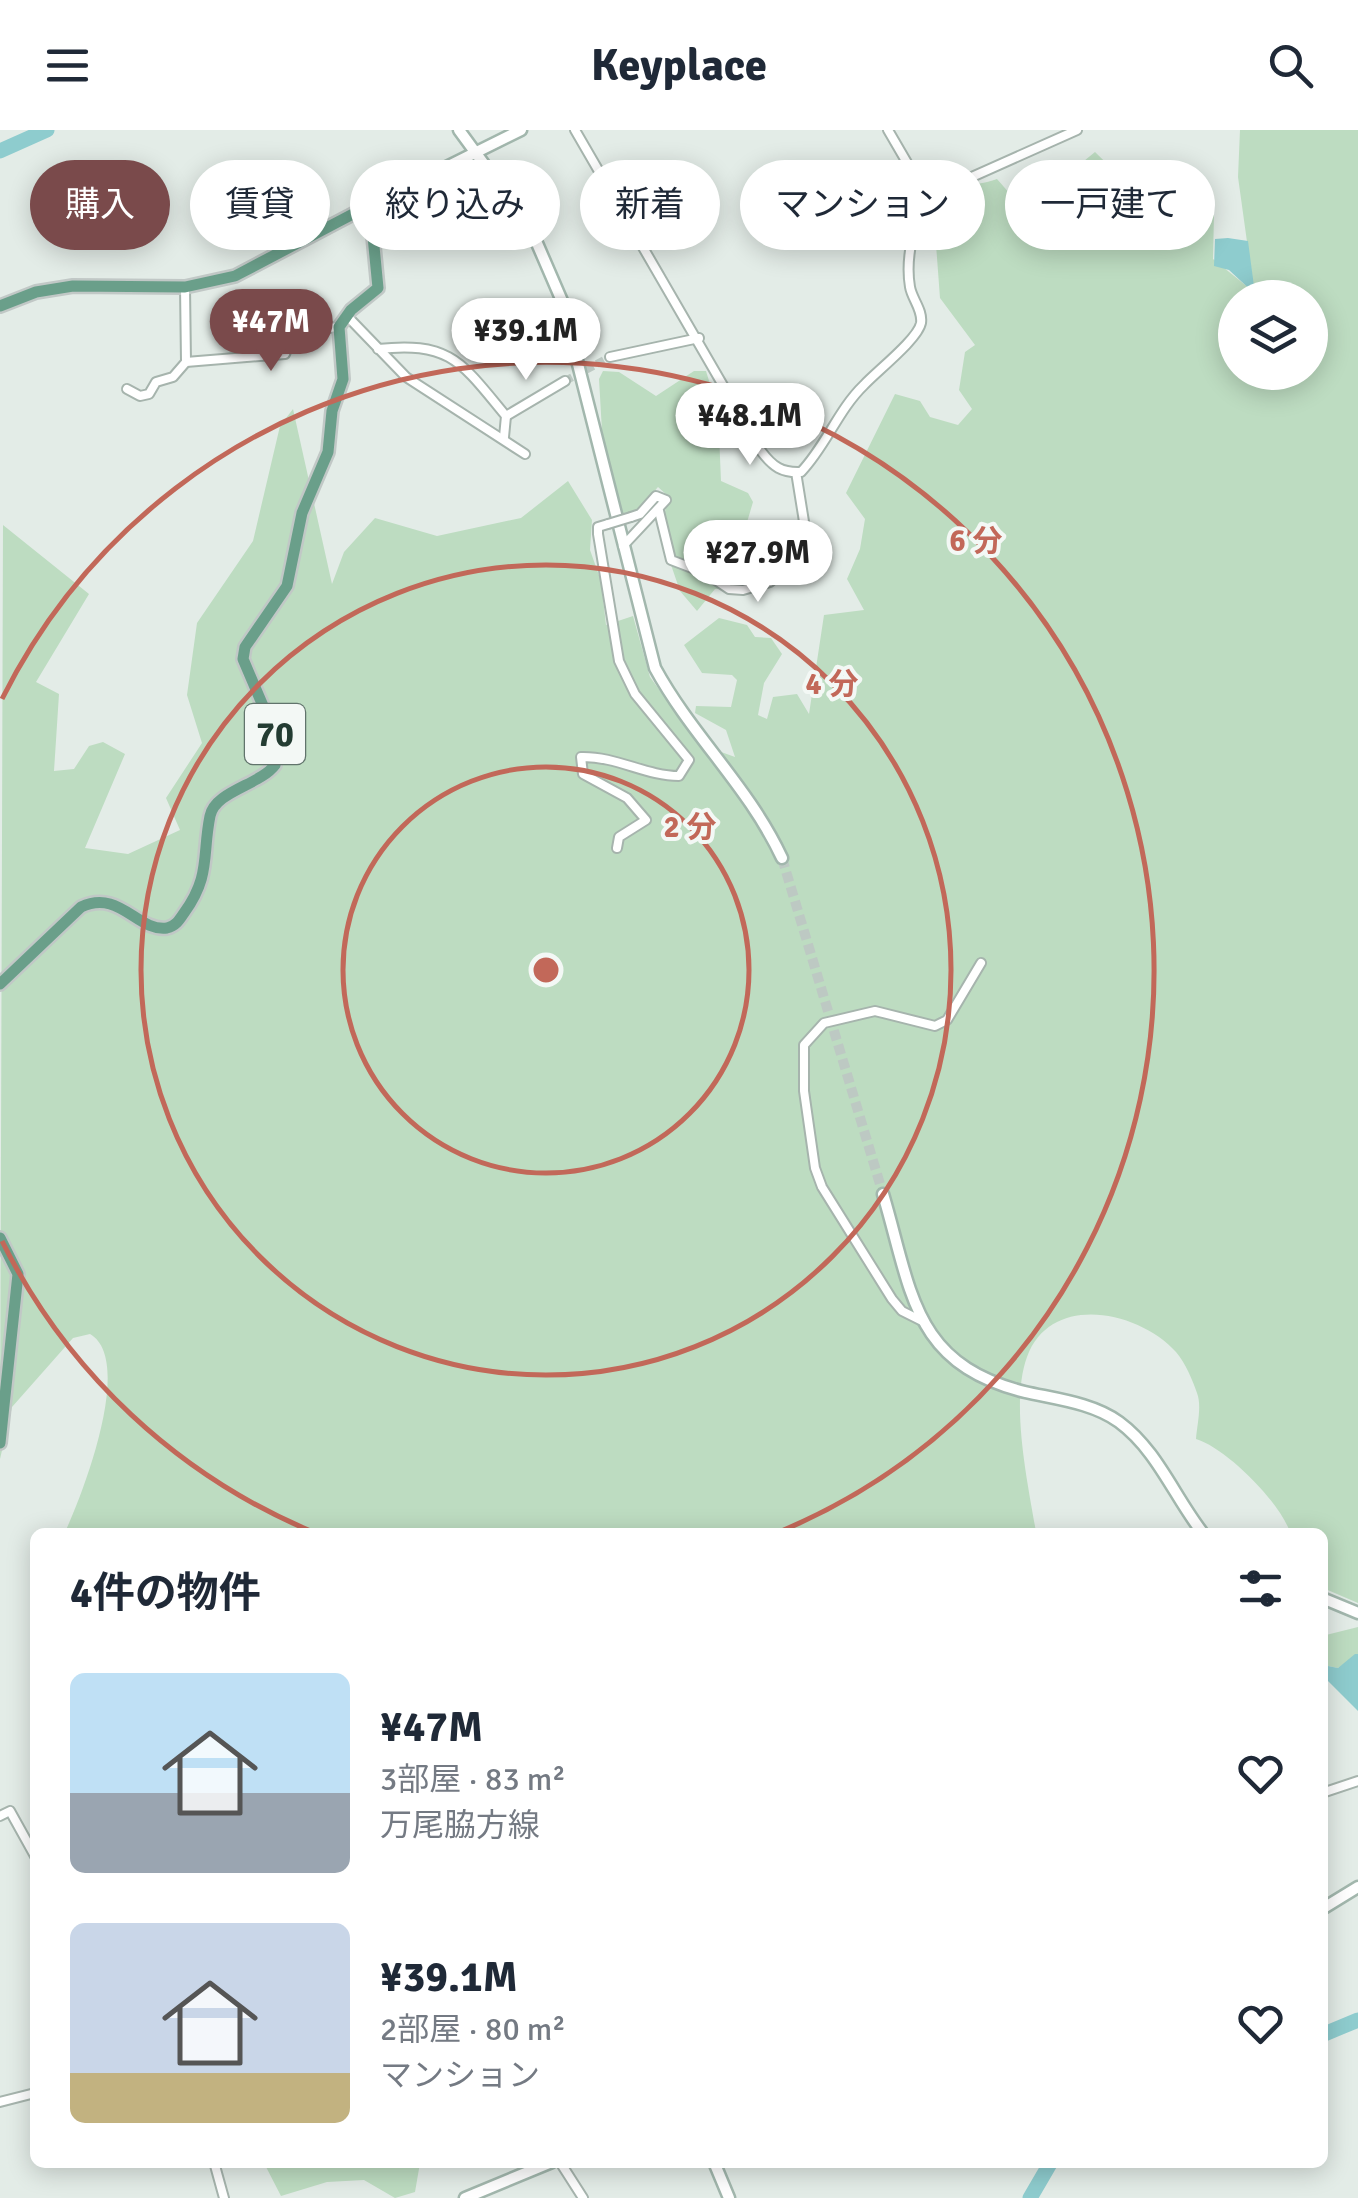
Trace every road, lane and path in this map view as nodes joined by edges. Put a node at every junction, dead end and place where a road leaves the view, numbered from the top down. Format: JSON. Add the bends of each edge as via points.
{"nodes":[{"id":1,"x":459,"y":130,"type":"edge"},
{"id":2,"x":521,"y":130,"type":"edge"},
{"id":3,"x":576,"y":130,"type":"edge"},
{"id":4,"x":888,"y":130,"type":"edge"},
{"id":5,"x":1077,"y":130,"type":"edge"},
{"id":6,"x":477,"y":153,"type":"junction"},
{"id":7,"x":463,"y":160,"type":"edge"},
{"id":8,"x":905,"y":160,"type":"edge"},
{"id":9,"x":985,"y":171,"type":"edge"},
{"id":10,"x":350,"y":215,"type":"edge"},
{"id":11,"x":374,"y":250,"type":"edge"},
{"id":12,"x":912,"y":250,"type":"edge"},
{"id":13,"x":185,"y":288,"type":"junction"},
{"id":14,"x":0,"y":306,"type":"edge"},
{"id":15,"x":348,"y":317,"type":"junction"},
{"id":16,"x":338,"y":327,"type":"junction"},
{"id":17,"x":699,"y":338,"type":"junction"},
{"id":18,"x":378,"y":349,"type":"junction"},
{"id":19,"x":610,"y":356,"type":"tunnel mouth"},
{"id":20,"x":186,"y":362,"type":"junction"},
{"id":21,"x":565,"y":381,"type":"tunnel mouth"},
{"id":22,"x":127,"y":389,"type":"dead end"},
{"id":23,"x":506,"y":416,"type":"junction"},
{"id":24,"x":504,"y":437,"type":"junction"},
{"id":25,"x":524,"y":454,"type":"dead end"},
{"id":26,"x":796,"y":472,"type":"junction"},
{"id":27,"x":659,"y":512,"type":"junction"},
{"id":28,"x":623,"y":546,"type":"junction"},
{"id":29,"x":616,"y":848,"type":"dead end"},
{"id":30,"x":782,"y":858,"type":"tunnel mouth"},
{"id":31,"x":981,"y":963,"type":"dead end"},
{"id":32,"x":0,"y":984,"type":"edge"},
{"id":33,"x":883,"y":1194,"type":"tunnel mouth"},
{"id":34,"x":0,"y":1238,"type":"edge"},
{"id":35,"x":922,"y":1320,"type":"junction"},
{"id":36,"x":0,"y":1443,"type":"edge"},
{"id":37,"x":1199,"y":1528,"type":"edge"},
{"id":38,"x":1328,"y":1600,"type":"edge"},
{"id":39,"x":1358,"y":1613,"type":"edge"},
{"id":40,"x":1358,"y":1782,"type":"edge"},
{"id":41,"x":1328,"y":1790,"type":"edge"},
{"id":42,"x":0,"y":1816,"type":"edge"},
{"id":43,"x":30,"y":1847,"type":"edge"},
{"id":44,"x":1358,"y":1886,"type":"edge"},
{"id":45,"x":1328,"y":1905,"type":"edge"},
{"id":46,"x":30,"y":2094,"type":"edge"},
{"id":47,"x":0,"y":2102,"type":"edge"},
{"id":48,"x":216,"y":2168,"type":"edge"},
{"id":49,"x":541,"y":2168,"type":"edge"},
{"id":50,"x":561,"y":2168,"type":"edge"},
{"id":51,"x":716,"y":2168,"type":"edge"},
{"id":52,"x":224,"y":2198,"type":"edge"},
{"id":53,"x":464,"y":2198,"type":"edge"},
{"id":54,"x":584,"y":2198,"type":"edge"},
{"id":55,"x":729,"y":2198,"type":"edge"}],
"edges":[{"from":1,"to":6,"type":"street"},
{"from":2,"to":6,"type":"street"},
{"from":3,"to":17,"type":"street"},
{"from":4,"to":8,"type":"street"},
{"from":5,"to":9,"type":"street"},
{"from":6,"to":7,"type":"street"},
{"from":6,"to":28,"type":"street","via":[[530,227],[562,301]]},
{"from":10,"to":13,"type":"main road","via":[[234,276]]},
{"from":11,"to":15,"type":"main road","via":[[378,288]]},
{"from":12,"to":26,"type":"street","via":[[919,329],[850,399],[815,458]]},
{"from":13,"to":14,"type":"main road","via":[[73,286]]},
{"from":13,"to":20,"type":"street"},
{"from":15,"to":16,"type":"main road"},
{"from":15,"to":18,"type":"street"},
{"from":16,"to":20,"type":"street","via":[[295,330],[285,354]]},
{"from":16,"to":32,"type":"main road","number":"70","via":[[342,379],[328,452],[302,513],[286,586],[245,647],[278,741],[275,765],[210,813],[201,885],[176,924],[154,925],[94,901]]},
{"from":17,"to":19,"type":"street"},
{"from":17,"to":26,"type":"street","via":[[772,466]]},
{"from":18,"to":23,"type":"street","via":[[444,352]]},
{"from":18,"to":24,"type":"street","via":[[406,377]]},
{"from":20,"to":22,"type":"street","via":[[149,394]]},
{"from":21,"to":23,"type":"street"},
{"from":23,"to":24,"type":"street"},
{"from":24,"to":25,"type":"street"},
{"from":26,"to":27,"type":"street","via":[[804,553],[770,582],[729,589],[671,560]]},
{"from":27,"to":28,"type":"street"},
{"from":27,"to":29,"type":"street","bridge":true,"via":[[666,500],[656,496],[640,514],[598,527],[598,534],[619,661],[635,694],[688,760],[679,776],[668,776],[581,757],[583,774],[627,798],[646,820],[619,837]]},
{"from":28,"to":30,"type":"street","via":[[655,668],[762,816]]},
{"from":31,"to":35,"type":"street","via":[[948,1020],[935,1026],[875,1011],[824,1023],[804,1045],[809,1139],[822,1187],[892,1299]]},
{"from":33,"to":35,"type":"street"},
{"from":34,"to":36,"type":"main road","via":[[18,1274]]},
{"from":35,"to":37,"type":"street","via":[[958,1364],[983,1381],[1099,1410],[1125,1426],[1150,1451]]},
{"from":38,"to":39,"type":"street"},
{"from":40,"to":41,"type":"street"},
{"from":42,"to":43,"type":"street","via":[[10,1811]]},
{"from":44,"to":45,"type":"street"},
{"from":46,"to":47,"type":"street"},
{"from":48,"to":52,"type":"street"},
{"from":49,"to":53,"type":"street"},
{"from":50,"to":54,"type":"street"},
{"from":51,"to":55,"type":"street"}]}
